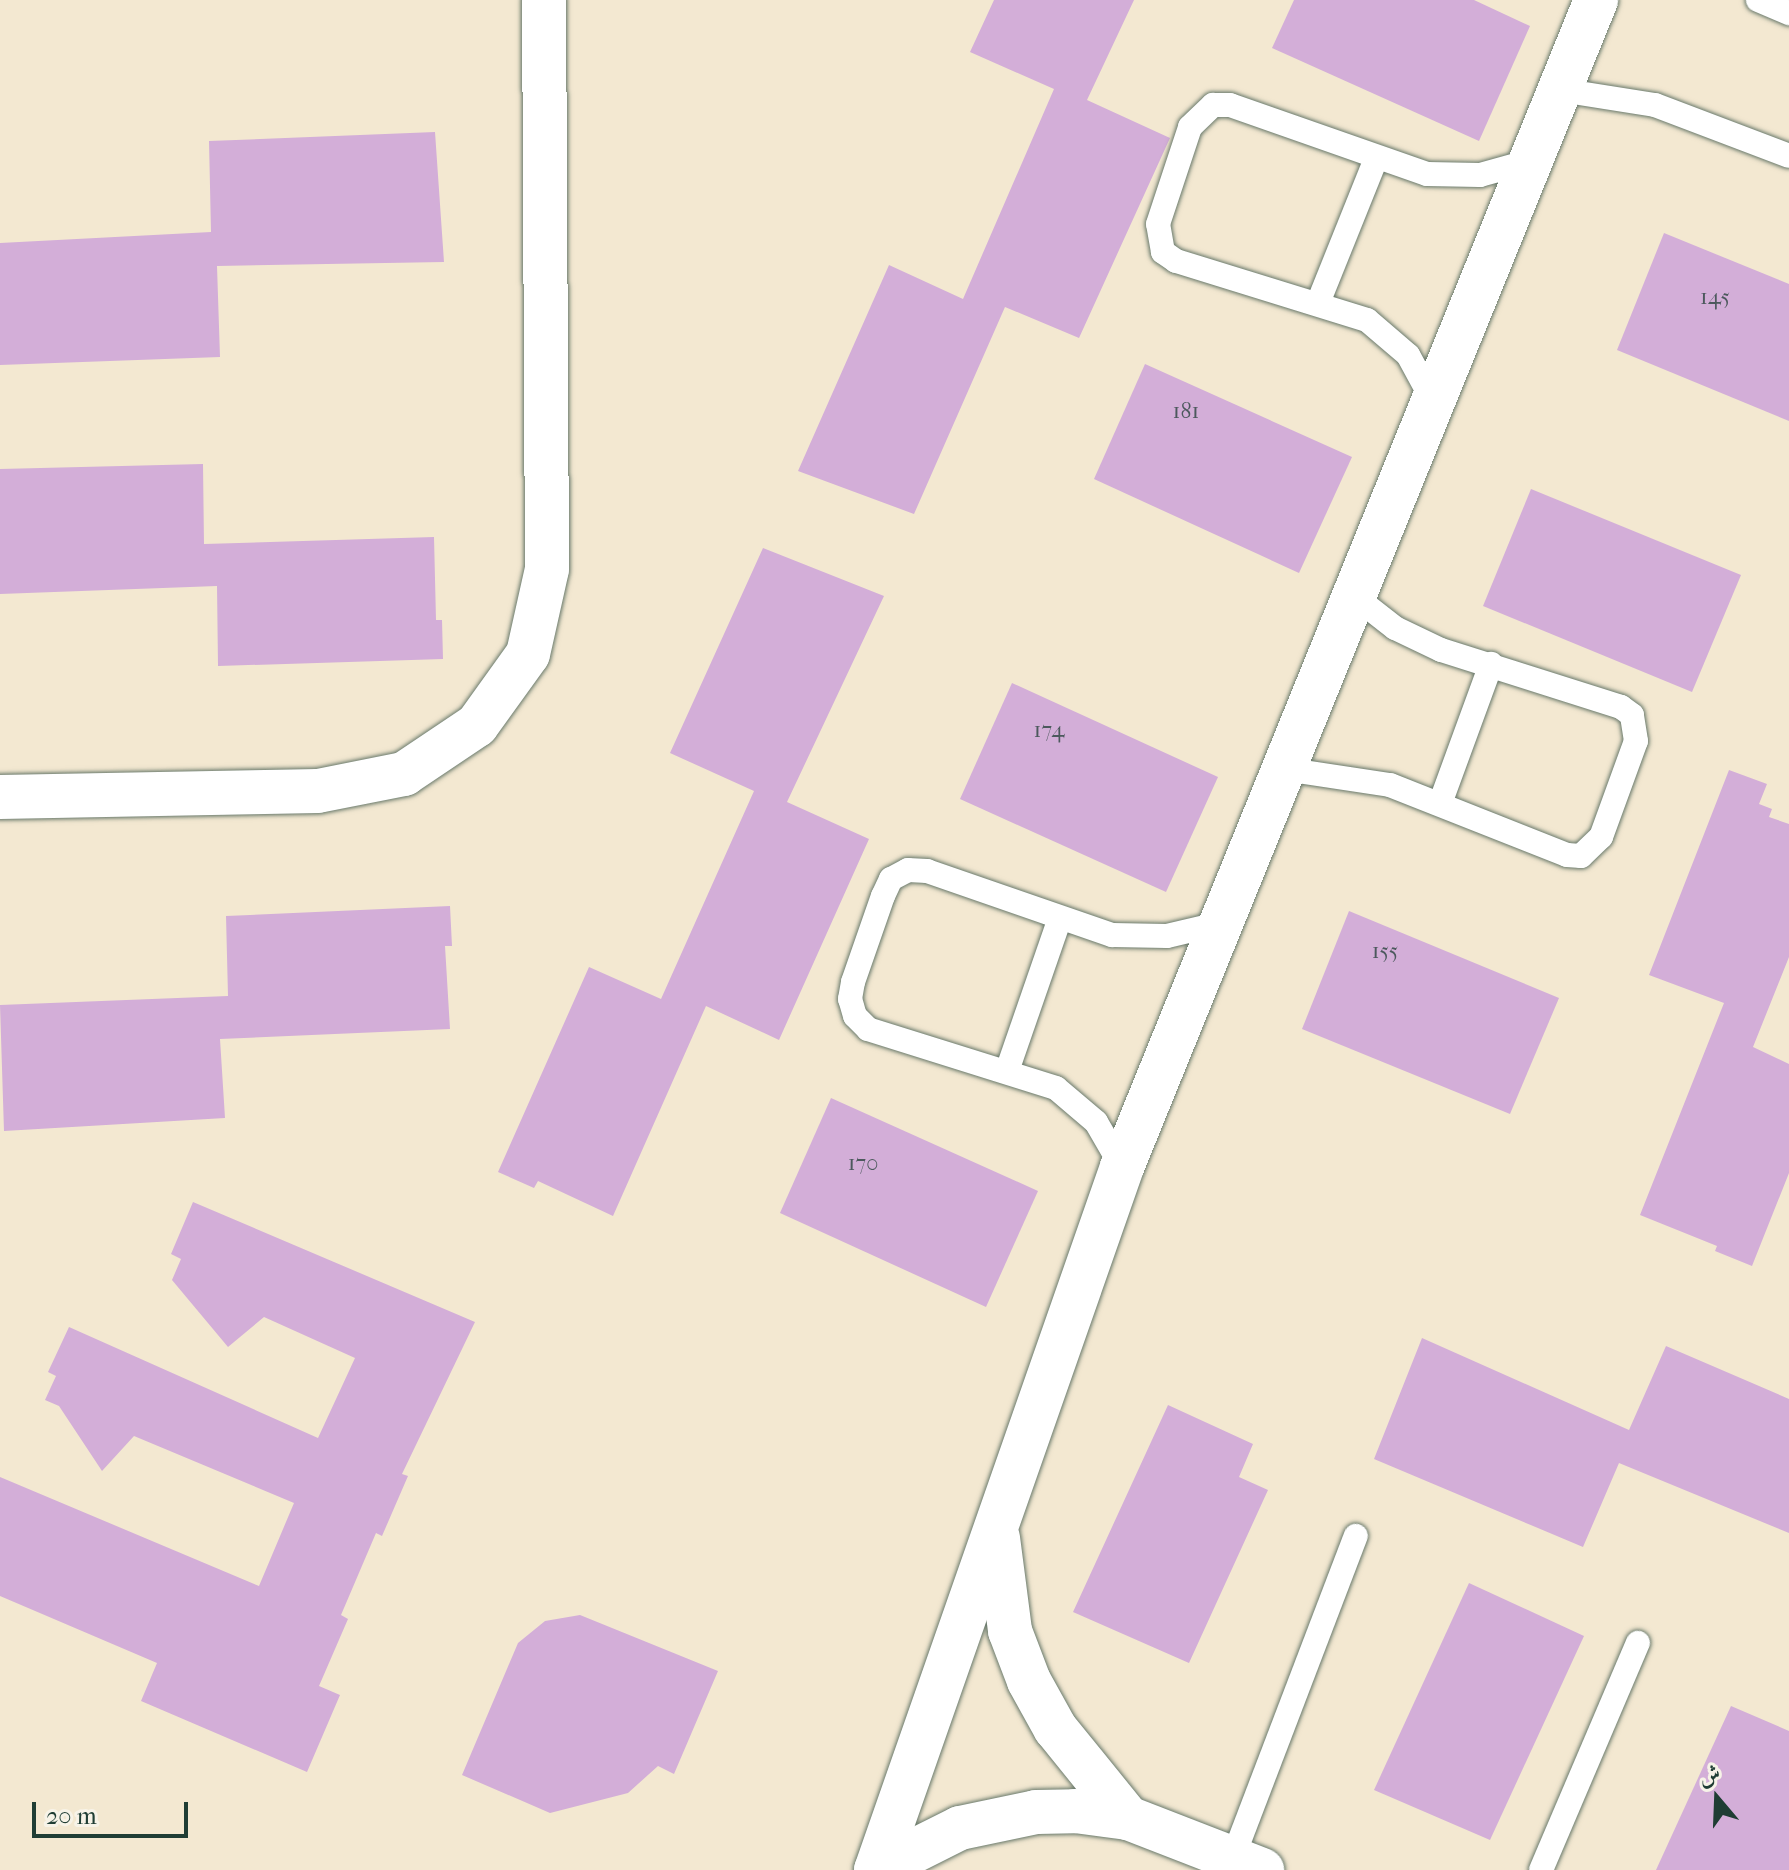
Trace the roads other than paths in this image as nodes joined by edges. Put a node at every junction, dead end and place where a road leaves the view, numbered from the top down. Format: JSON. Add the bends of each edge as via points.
{"nodes":[{"id":1,"x":544,"y":0,"type":"edge"},
{"id":2,"x":1596,"y":0,"type":"edge"},
{"id":3,"x":1758,"y":0,"type":"edge"},
{"id":4,"x":1789,"y":13,"type":"edge"},
{"id":5,"x":1560,"y":90,"type":"junction"},
{"id":6,"x":1789,"y":156,"type":"edge"},
{"id":7,"x":1376,"y":159,"type":"junction"},
{"id":8,"x":1531,"y":161,"type":"junction"},
{"id":9,"x":1318,"y":303,"type":"junction"},
{"id":10,"x":1433,"y":401,"type":"junction"},
{"id":11,"x":1354,"y":596,"type":"junction"},
{"id":12,"x":1491,"y":664,"type":"junction"},
{"id":13,"x":1284,"y":769,"type":"junction"},
{"id":14,"x":0,"y":797,"type":"edge"},
{"id":15,"x":1441,"y":801,"type":"junction"},
{"id":16,"x":1059,"y":921,"type":"junction"},
{"id":17,"x":1222,"y":923,"type":"junction"},
{"id":18,"x":1007,"y":1071,"type":"junction"},
{"id":19,"x":1122,"y":1167,"type":"junction"},
{"id":20,"x":997,"y":1525,"type":"junction"},
{"id":21,"x":1356,"y":1536,"type":"dead end"},
{"id":22,"x":1638,"y":1643,"type":"dead end"},
{"id":23,"x":1128,"y":1818,"type":"junction"},
{"id":24,"x":1247,"y":1865,"type":"edge"},
{"id":25,"x":876,"y":1870,"type":"edge"},
{"id":26,"x":1541,"y":1870,"type":"edge"}],
"edges":[{"from":1,"to":14,"type":"street","via":[[547,569],[528,654],[477,725],[404,774],[318,791]]},
{"from":2,"to":5,"type":"street"},
{"from":3,"to":4,"type":"lane"},
{"from":5,"to":6,"type":"lane","via":[[1655,105]]},
{"from":5,"to":8,"type":"street"},
{"from":7,"to":8,"type":"lane","via":[[1427,174],[1480,175]]},
{"from":7,"to":9,"type":"lane"},
{"from":7,"to":9,"type":"lane","via":[[1230,105],[1213,105],[1190,127],[1158,224],[1163,252],[1176,261]]},
{"from":8,"to":10,"type":"street"},
{"from":9,"to":10,"type":"lane","via":[[1367,320],[1408,355]]},
{"from":10,"to":11,"type":"street"},
{"from":11,"to":12,"type":"lane","via":[[1395,628],[1441,650]]},
{"from":11,"to":13,"type":"street"},
{"from":12,"to":15,"type":"lane"},
{"from":12,"to":15,"type":"lane","via":[[1632,715],[1636,741],[1601,837],[1581,856],[1567,855]]},
{"from":13,"to":15,"type":"lane","via":[[1337,774]]},
{"from":13,"to":17,"type":"street"},
{"from":16,"to":17,"type":"lane","via":[[1112,935],[1140,936],[1167,936]]},
{"from":16,"to":18,"type":"lane"},
{"from":16,"to":18,"type":"lane","via":[[927,871],[908,870],[891,879],[853,982],[855,1016],[868,1029]]},
{"from":17,"to":19,"type":"street"},
{"from":18,"to":19,"type":"lane","via":[[1066,1097],[1096,1122]]},
{"from":19,"to":20,"type":"street"},
{"from":20,"to":23,"type":"street","via":[[1010,1631],[1029,1681],[1055,1728]]},
{"from":20,"to":25,"type":"street"},
{"from":21,"to":24,"type":"lane"},
{"from":22,"to":26,"type":"lane"},
{"from":23,"to":24,"type":"street"},
{"from":23,"to":25,"type":"street","via":[[1075,1811],[997,1818],[916,1846]]}]}
